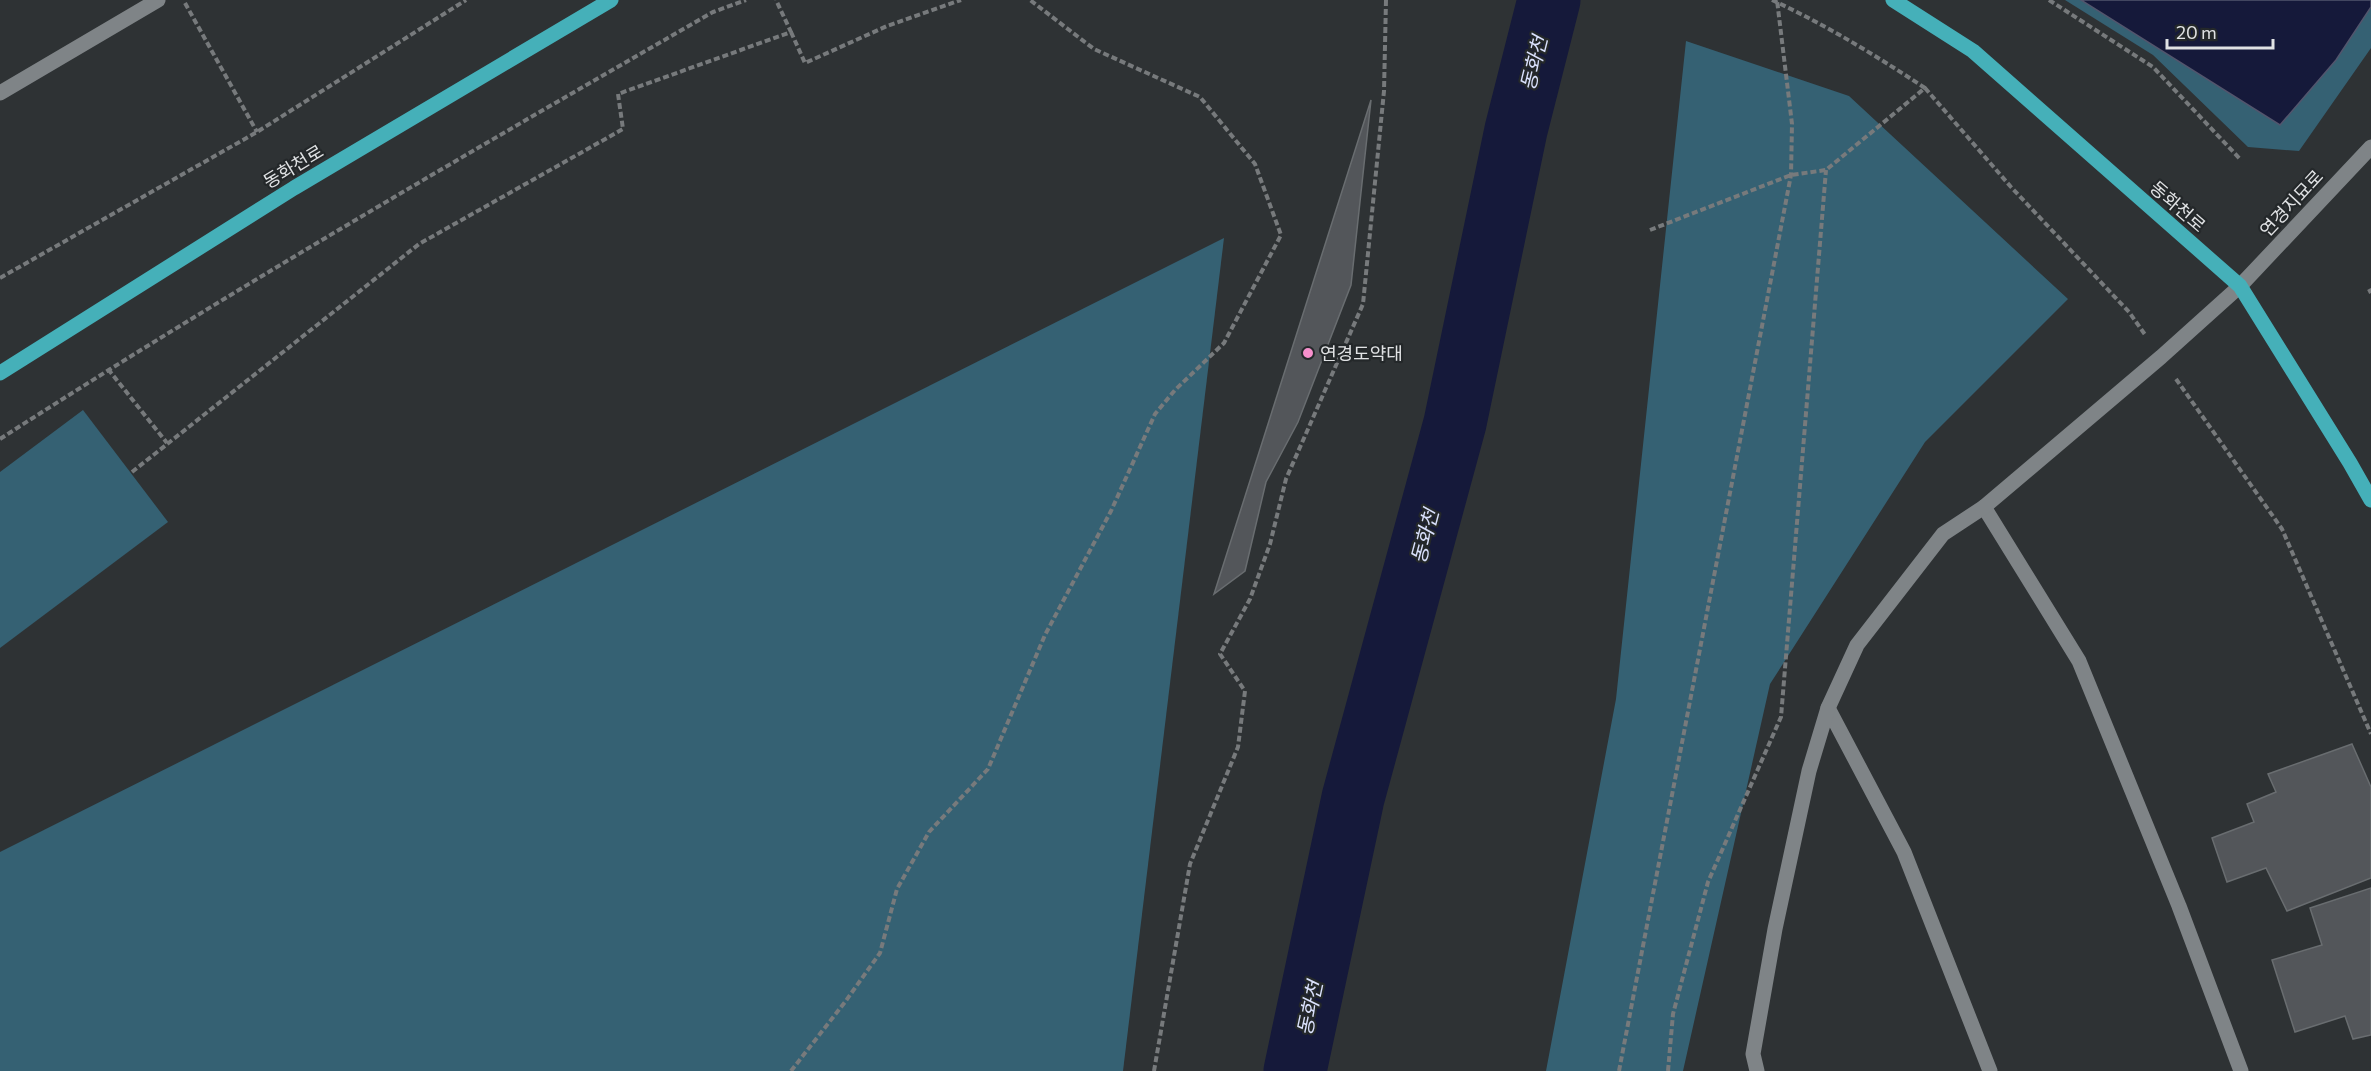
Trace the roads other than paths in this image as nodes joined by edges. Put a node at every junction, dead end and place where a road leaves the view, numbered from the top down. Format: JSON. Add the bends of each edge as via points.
{"nodes":[{"id":1,"x":158,"y":0,"type":"edge"},
{"id":2,"x":611,"y":0,"type":"edge"},
{"id":3,"x":1893,"y":0,"type":"edge"},
{"id":4,"x":0,"y":93,"type":"edge"},
{"id":5,"x":2371,"y":147,"type":"edge"},
{"id":6,"x":2240,"y":286,"type":"junction"},
{"id":7,"x":0,"y":373,"type":"edge"},
{"id":8,"x":2371,"y":500,"type":"edge"},
{"id":9,"x":1984,"y":507,"type":"junction"},
{"id":10,"x":1828,"y":708,"type":"junction"},
{"id":11,"x":1757,"y":1071,"type":"edge"},
{"id":12,"x":1990,"y":1071,"type":"edge"},
{"id":13,"x":2241,"y":1071,"type":"edge"}],
"edges":[{"from":1,"to":4,"type":"street"},
{"from":2,"to":7,"type":"main road","name":"동화천로","via":[[294,188]]},
{"from":3,"to":6,"type":"main road","name":"동화천로","via":[[1973,51]]},
{"from":5,"to":6,"type":"street","name":"연경지묘로"},
{"from":6,"to":8,"type":"main road","name":"동화천로"},
{"from":6,"to":9,"type":"street","name":"연경지묘로"},
{"from":9,"to":10,"type":"street","name":"연경지묘로","via":[[1942,534],[1857,645]]},
{"from":9,"to":13,"type":"street","via":[[2079,661]]},
{"from":10,"to":11,"type":"street","name":"연경지묘로","via":[[1809,771],[1774,929],[1753,1054]]},
{"from":10,"to":12,"type":"street","via":[[1904,852]]}]}
